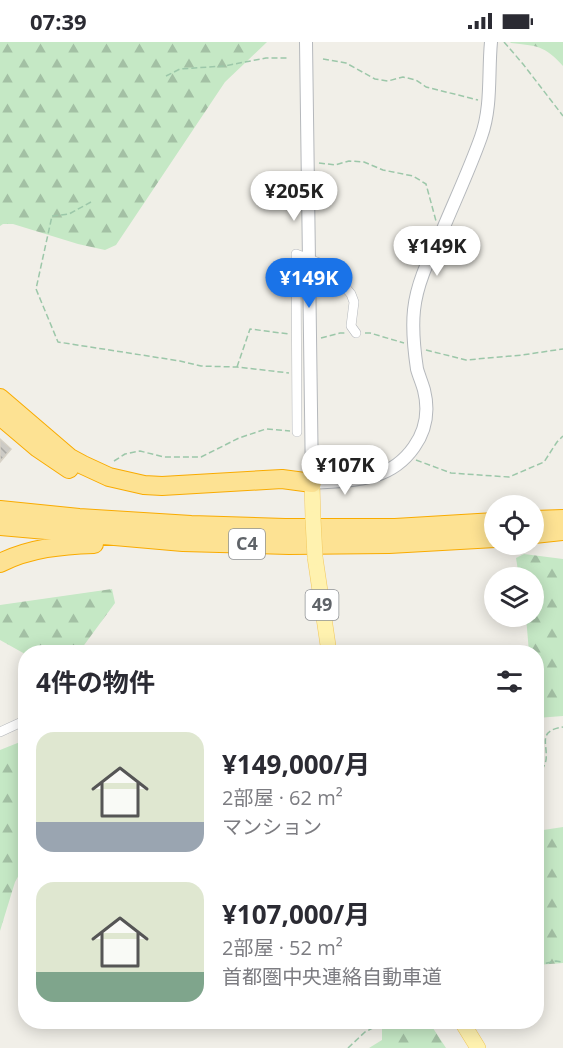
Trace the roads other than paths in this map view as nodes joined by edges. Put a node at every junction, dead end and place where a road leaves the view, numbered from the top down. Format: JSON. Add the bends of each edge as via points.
{"nodes":[{"id":1,"x":306,"y":42,"type":"edge"},
{"id":2,"x":491,"y":42,"type":"edge"},
{"id":3,"x":309,"y":258,"type":"junction"},
{"id":4,"x":357,"y":333,"type":"road end"},
{"id":5,"x":0,"y":398,"type":"edge"},
{"id":6,"x":0,"y":416,"type":"edge"},
{"id":7,"x":297,"y":432,"type":"road end"},
{"id":8,"x":109,"y":474,"type":"junction"},
{"id":9,"x":312,"y":483,"type":"junction"},
{"id":10,"x":6,"y":510,"type":"edge"},
{"id":11,"x":563,"y":519,"type":"edge"},
{"id":12,"x":544,"y":520,"type":"edge"},
{"id":13,"x":484,"y":523,"type":"edge"},
{"id":14,"x":0,"y":526,"type":"edge"},
{"id":15,"x":563,"y":531,"type":"edge"},
{"id":16,"x":544,"y":533,"type":"edge"},
{"id":17,"x":484,"y":539,"type":"edge"},
{"id":18,"x":183,"y":542,"type":"junction"},
{"id":19,"x":0,"y":563,"type":"edge"},
{"id":20,"x":328,"y":645,"type":"edge"},
{"id":21,"x":18,"y":724,"type":"edge"},
{"id":22,"x":0,"y":732,"type":"edge"},
{"id":23,"x":466,"y":1029,"type":"edge"},
{"id":24,"x":478,"y":1048,"type":"edge"}],
"edges":[{"from":1,"to":3,"type":"street"},
{"from":2,"to":9,"type":"street","via":[[483,134],[423,272],[414,310],[414,346],[426,404],[423,432],[406,456],[373,477]]},
{"from":3,"to":4,"type":"street","via":[[327,266],[351,294],[351,326]]},
{"from":3,"to":7,"type":"street","via":[[296,254]]},
{"from":3,"to":9,"type":"street"},
{"from":5,"to":8,"type":"highway","via":[[70,458],[95,472]]},
{"from":6,"to":8,"type":"highway","via":[[55,461],[88,479]]},
{"from":8,"to":9,"type":"highway","via":[[129,486],[282,479]]},
{"from":9,"to":20,"type":"main road","number":"49","bridge":true,"via":[[315,557]]},
{"from":10,"to":13,"type":"highway","number":"C4","via":[[79,518],[285,528]]},
{"from":11,"to":12,"type":"highway"},
{"from":14,"to":18,"type":"highway","number":"C4"},
{"from":15,"to":16,"type":"highway"},
{"from":17,"to":18,"type":"highway","number":"C4","via":[[312,545]]},
{"from":18,"to":19,"type":"highway","via":[[50,547]]},
{"from":21,"to":22,"type":"street"},
{"from":23,"to":24,"type":"main road"}]}
